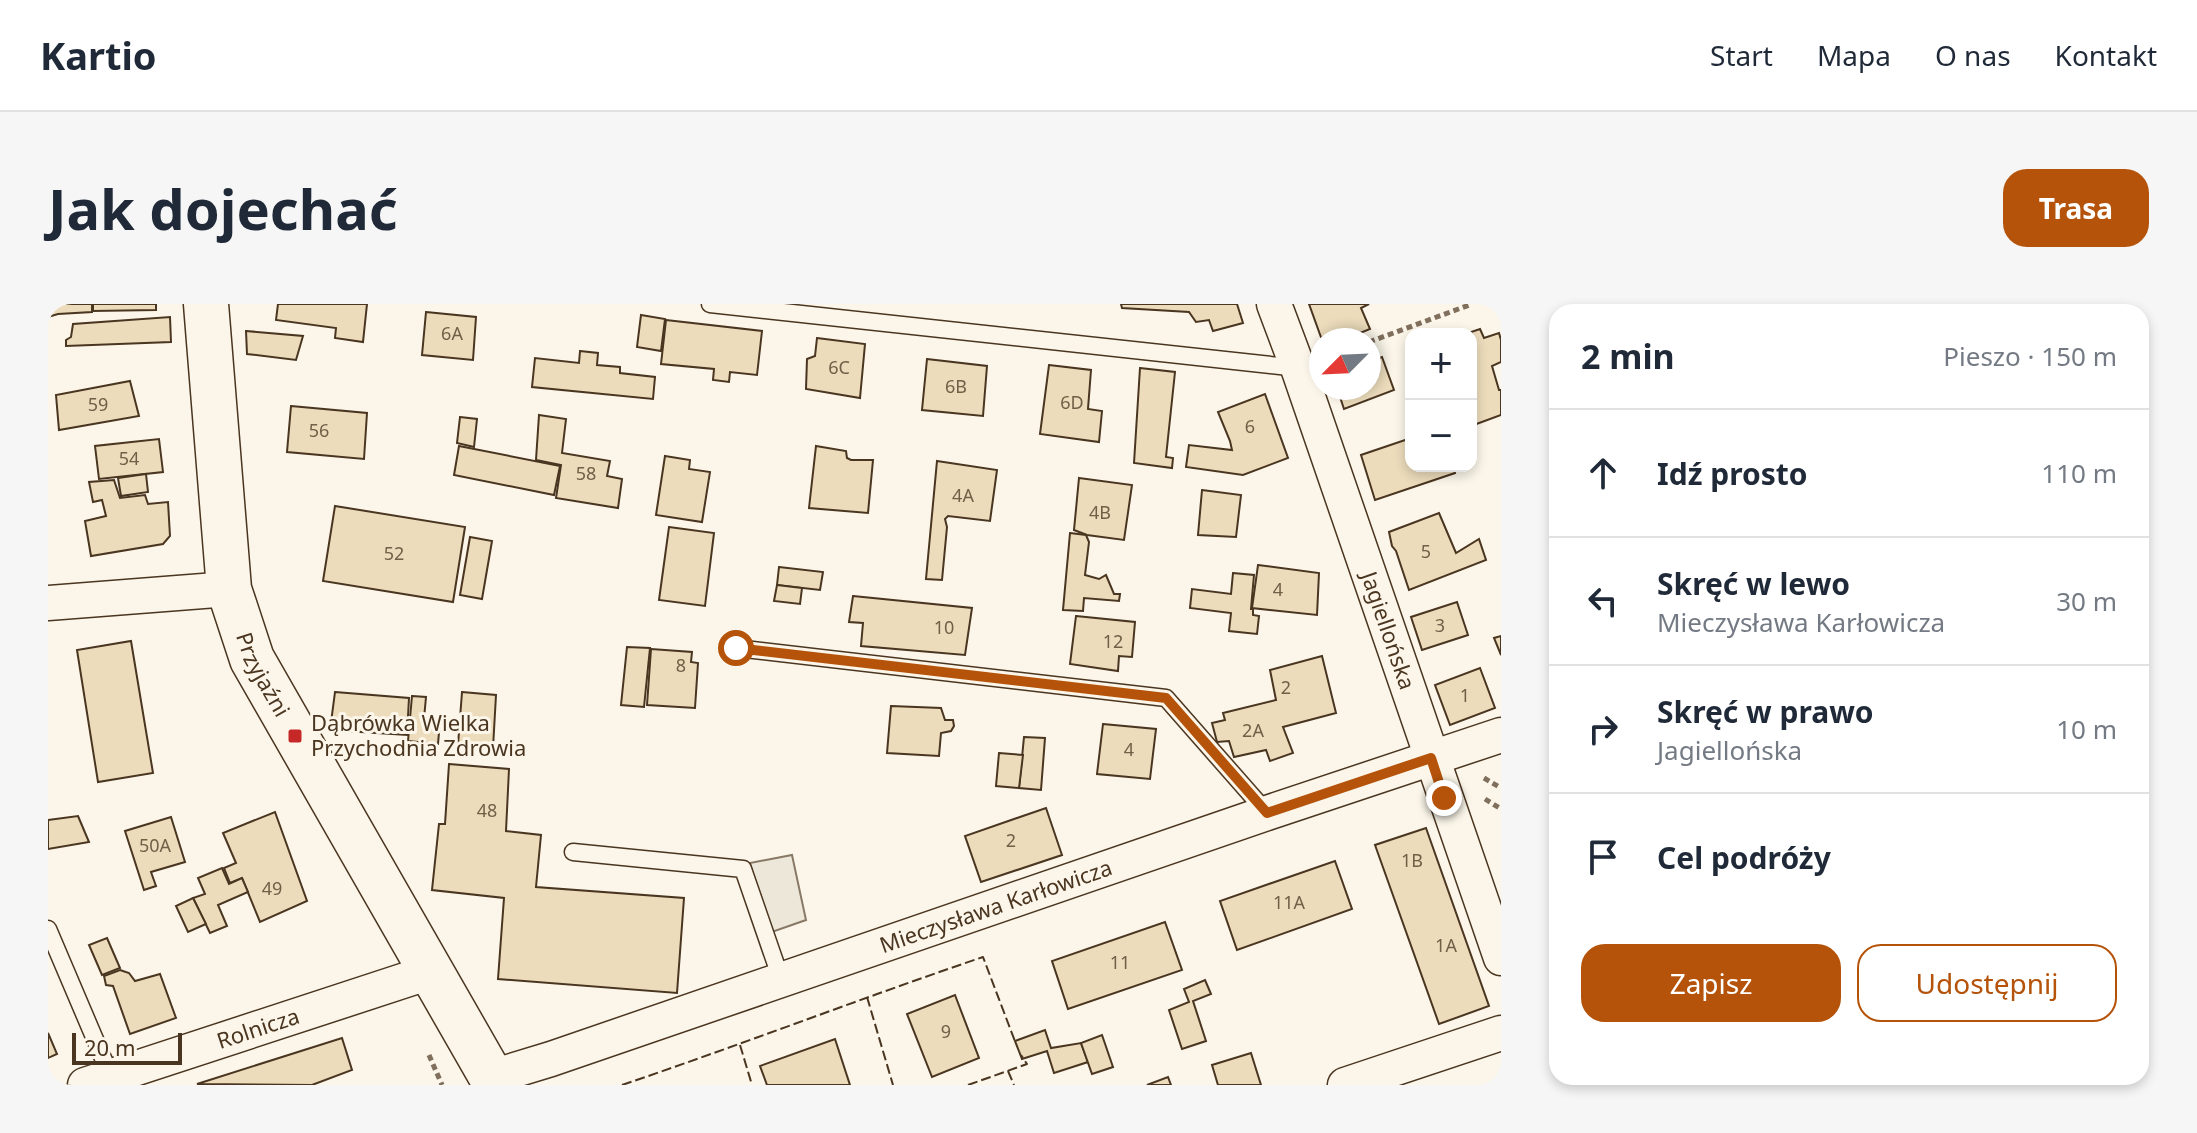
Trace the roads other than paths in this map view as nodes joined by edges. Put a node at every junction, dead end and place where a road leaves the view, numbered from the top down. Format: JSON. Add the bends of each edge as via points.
{"nodes":[{"id":1,"x":206,"y":304,"type":"edge"},
{"id":2,"x":710,"y":304,"type":"edge"},
{"id":3,"x":1274,"y":304,"type":"edge"},
{"id":4,"x":1298,"y":368,"type":"junction"},
{"id":5,"x":229,"y":589,"type":"junction"},
{"id":6,"x":48,"y":603,"type":"edge"},
{"id":7,"x":736,"y":648,"type":"dead end"},
{"id":8,"x":1501,"y":735,"type":"edge"},
{"id":9,"x":1431,"y":758,"type":"junction"},
{"id":10,"x":1267,"y":813,"type":"junction"},
{"id":11,"x":573,"y":852,"type":"dead end"},
{"id":12,"x":48,"y":929,"type":"edge"},
{"id":13,"x":1501,"y":958,"type":"edge"},
{"id":14,"x":430,"y":972,"type":"junction"},
{"id":15,"x":781,"y":979,"type":"junction"},
{"id":16,"x":1501,"y":1033,"type":"edge"},
{"id":17,"x":516,"y":1078,"type":"edge"},
{"id":18,"x":98,"y":1081,"type":"edge"},
{"id":19,"x":1345,"y":1085,"type":"edge"}],
"edges":[{"from":1,"to":5,"type":"street","name":"Przyjaźni"},
{"from":2,"to":4,"type":"lane"},
{"from":3,"to":4,"type":"street","name":"Jagiellońska"},
{"from":4,"to":9,"type":"street","name":"Jagiellońska"},
{"from":5,"to":6,"type":"street"},
{"from":5,"to":14,"type":"street","name":"Przyjaźni","via":[[252,659]]},
{"from":7,"to":10,"type":"lane","via":[[1166,698]]},
{"from":8,"to":9,"type":"street","name":"Mieczysława Karłowicza"},
{"from":9,"to":10,"type":"street","name":"Mieczysława Karłowicza"},
{"from":9,"to":13,"type":"street","name":"Jagiellońska"},
{"from":10,"to":15,"type":"street","name":"Mieczysława Karłowicza"},
{"from":11,"to":15,"type":"lane","via":[[743,869]]},
{"from":12,"to":18,"type":"lane"},
{"from":14,"to":17,"type":"street","name":"Przyjaźni"},
{"from":14,"to":18,"type":"street","name":"Rolnicza"},
{"from":15,"to":17,"type":"street","name":"Mieczysława Karłowicza"},
{"from":16,"to":19,"type":"street"}]}
